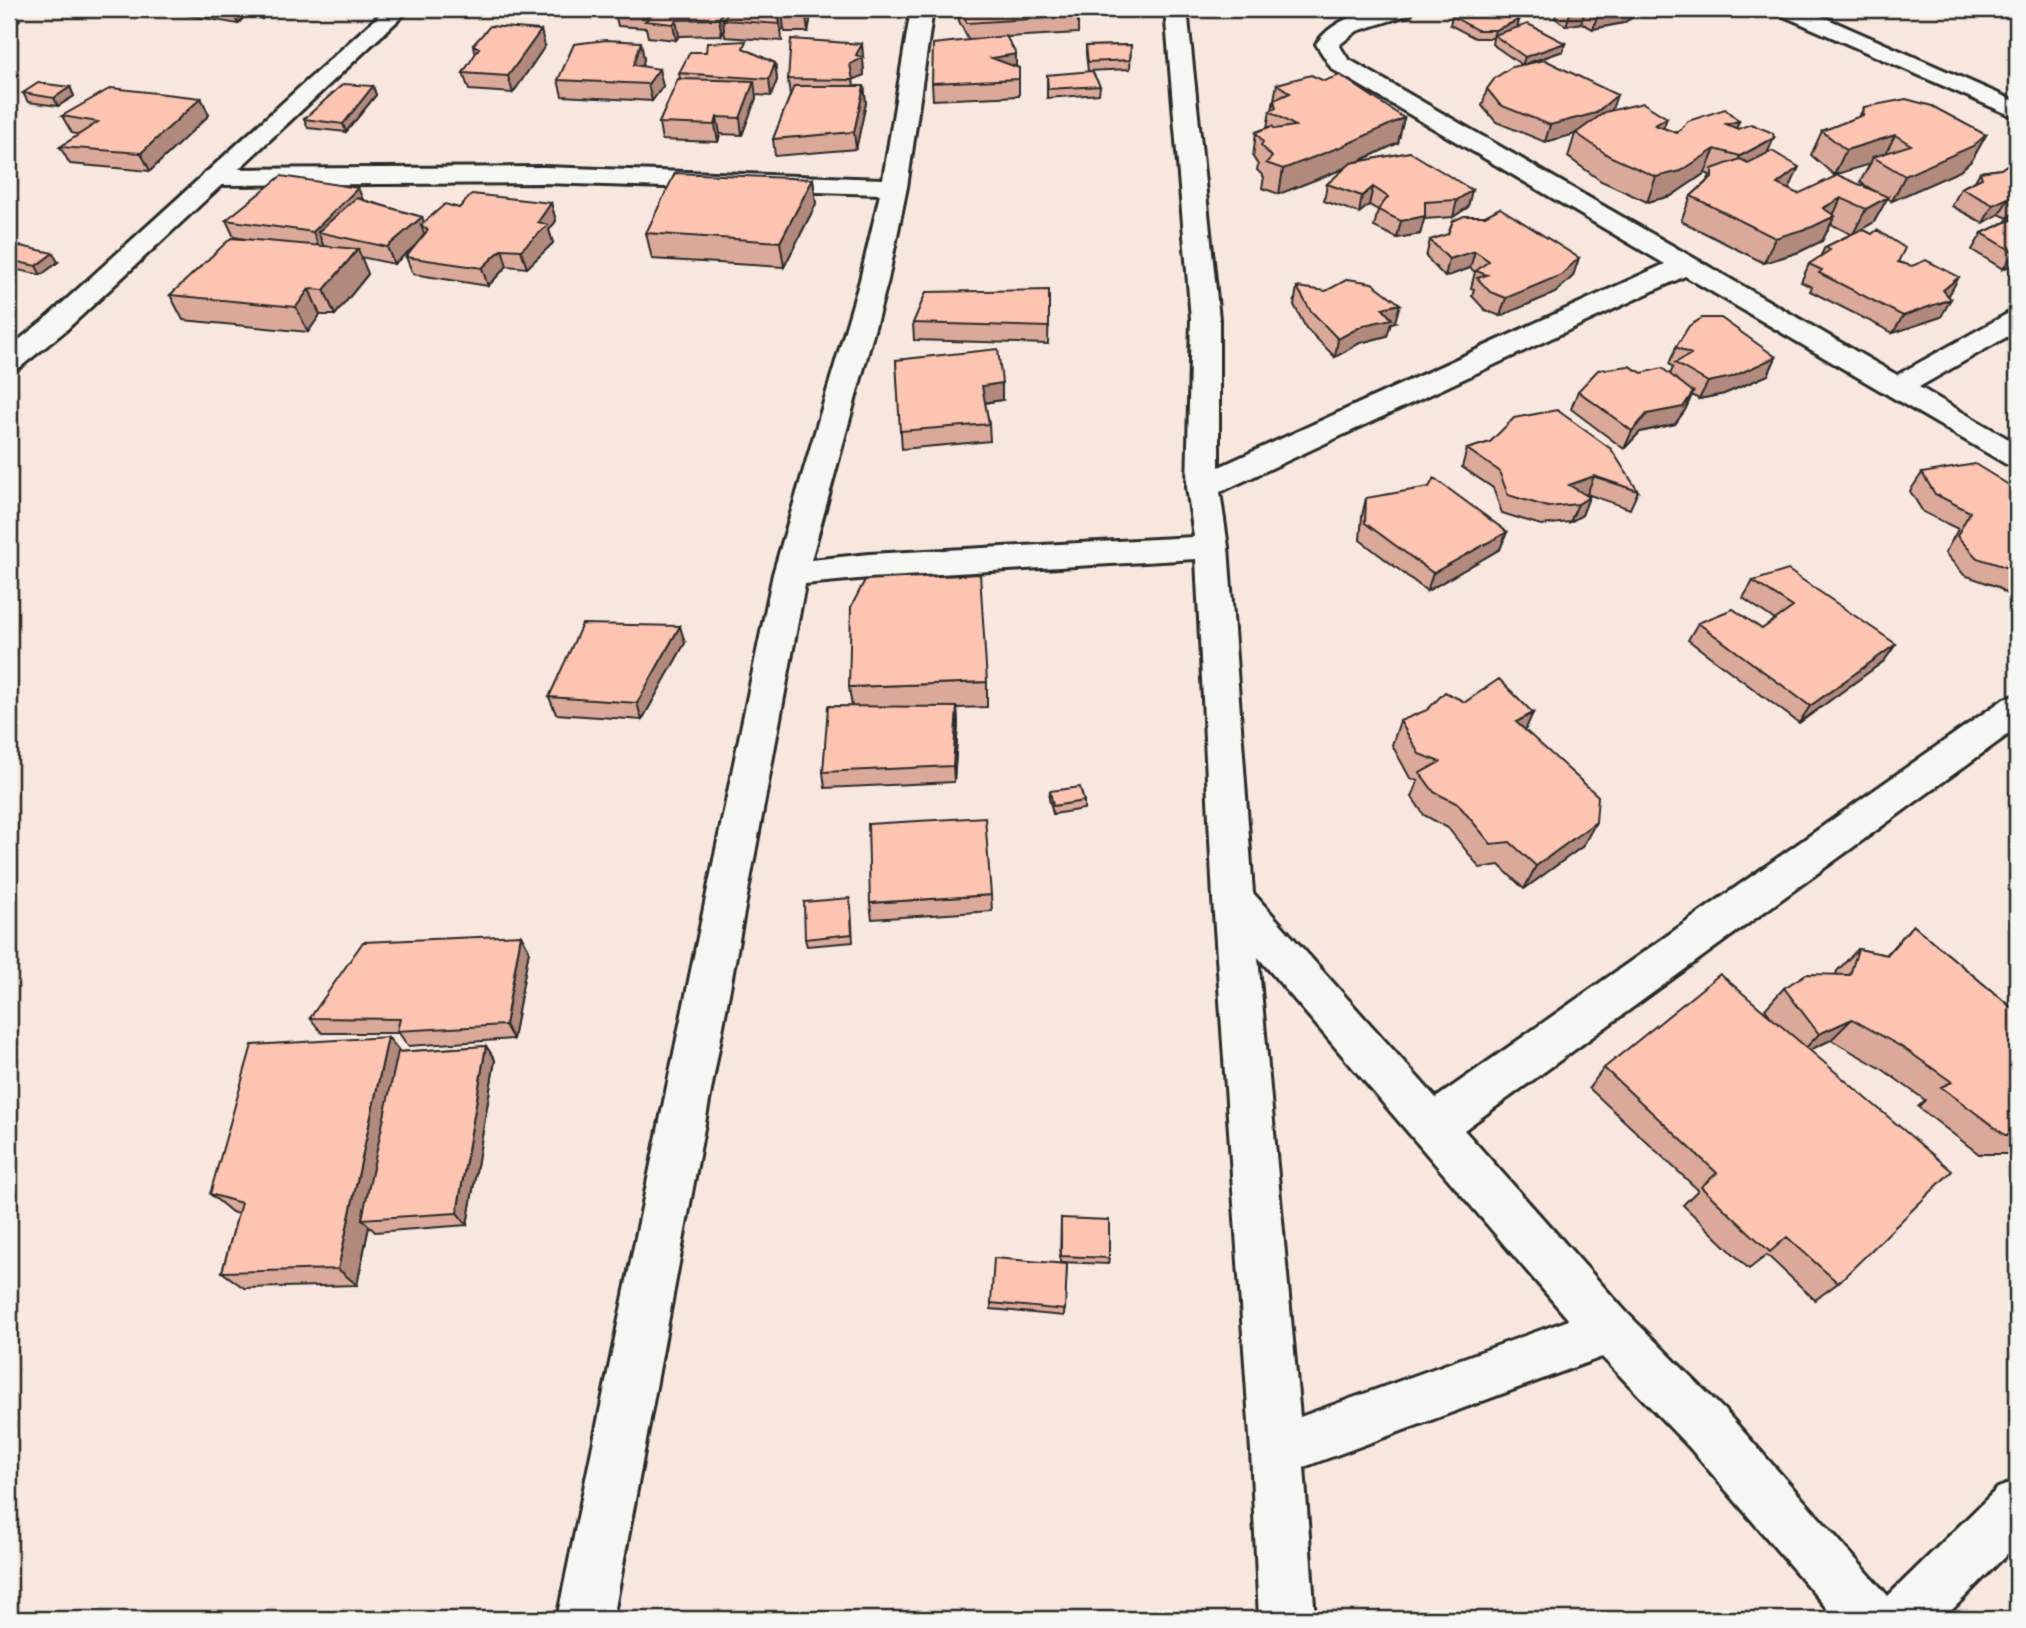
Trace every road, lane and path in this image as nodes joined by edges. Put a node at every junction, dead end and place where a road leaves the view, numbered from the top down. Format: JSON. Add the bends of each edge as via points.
{"nodes":[{"id":1,"x":399,"y":9,"type":"edge"},
{"id":2,"x":922,"y":9,"type":"edge"},
{"id":3,"x":1176,"y":9,"type":"edge"},
{"id":4,"x":1404,"y":9,"type":"edge"},
{"id":5,"x":1787,"y":9,"type":"edge"},
{"id":6,"x":1853,"y":13,"type":"dead end"},
{"id":7,"x":1823,"y":25,"type":"junction"},
{"id":8,"x":2017,"y":111,"type":"edge"},
{"id":9,"x":214,"y":177,"type":"junction"},
{"id":10,"x":894,"y":187,"type":"junction"},
{"id":11,"x":1686,"y":265,"type":"junction"},
{"id":12,"x":2017,"y":320,"type":"edge"},
{"id":13,"x":9,"y":362,"type":"edge"},
{"id":14,"x":1897,"y":387,"type":"junction"},
{"id":15,"x":2017,"y":457,"type":"edge"},
{"id":16,"x":1203,"y":487,"type":"junction"},
{"id":17,"x":1212,"y":547,"type":"junction"},
{"id":18,"x":790,"y":573,"type":"junction"},
{"id":19,"x":2017,"y":709,"type":"edge"},
{"id":20,"x":1233,"y":899,"type":"junction"},
{"id":21,"x":1431,"y":1126,"type":"junction"},
{"id":22,"x":1610,"y":1329,"type":"junction"},
{"id":23,"x":1277,"y":1451,"type":"junction"},
{"id":24,"x":2017,"y":1507,"type":"edge"},
{"id":25,"x":585,"y":1619,"type":"edge"},
{"id":26,"x":1287,"y":1619,"type":"edge"},
{"id":27,"x":1872,"y":1619,"type":"edge"},
{"id":28,"x":1904,"y":1619,"type":"edge"}],
"edges":[{"from":1,"to":9,"type":"street"},
{"from":2,"to":10,"type":"street"},
{"from":3,"to":16,"type":"street","via":[[1205,319]]},
{"from":4,"to":11,"type":"street","via":[[1349,26],[1326,44],[1340,64]]},
{"from":5,"to":7,"type":"street"},
{"from":6,"to":7,"type":"street"},
{"from":7,"to":8,"type":"street"},
{"from":9,"to":10,"type":"street","via":[[544,175]]},
{"from":9,"to":13,"type":"street"},
{"from":10,"to":18,"type":"street","via":[[874,280]]},
{"from":11,"to":14,"type":"street"},
{"from":11,"to":16,"type":"street"},
{"from":12,"to":14,"type":"street"},
{"from":14,"to":15,"type":"street"},
{"from":16,"to":17,"type":"street"},
{"from":17,"to":18,"type":"street"},
{"from":17,"to":20,"type":"street"},
{"from":18,"to":25,"type":"street"},
{"from":19,"to":21,"type":"street"},
{"from":20,"to":21,"type":"street"},
{"from":20,"to":23,"type":"street"},
{"from":21,"to":22,"type":"street"},
{"from":22,"to":23,"type":"street"},
{"from":22,"to":27,"type":"street","via":[[1707,1430]]},
{"from":23,"to":26,"type":"street"},
{"from":24,"to":28,"type":"street"}]}
